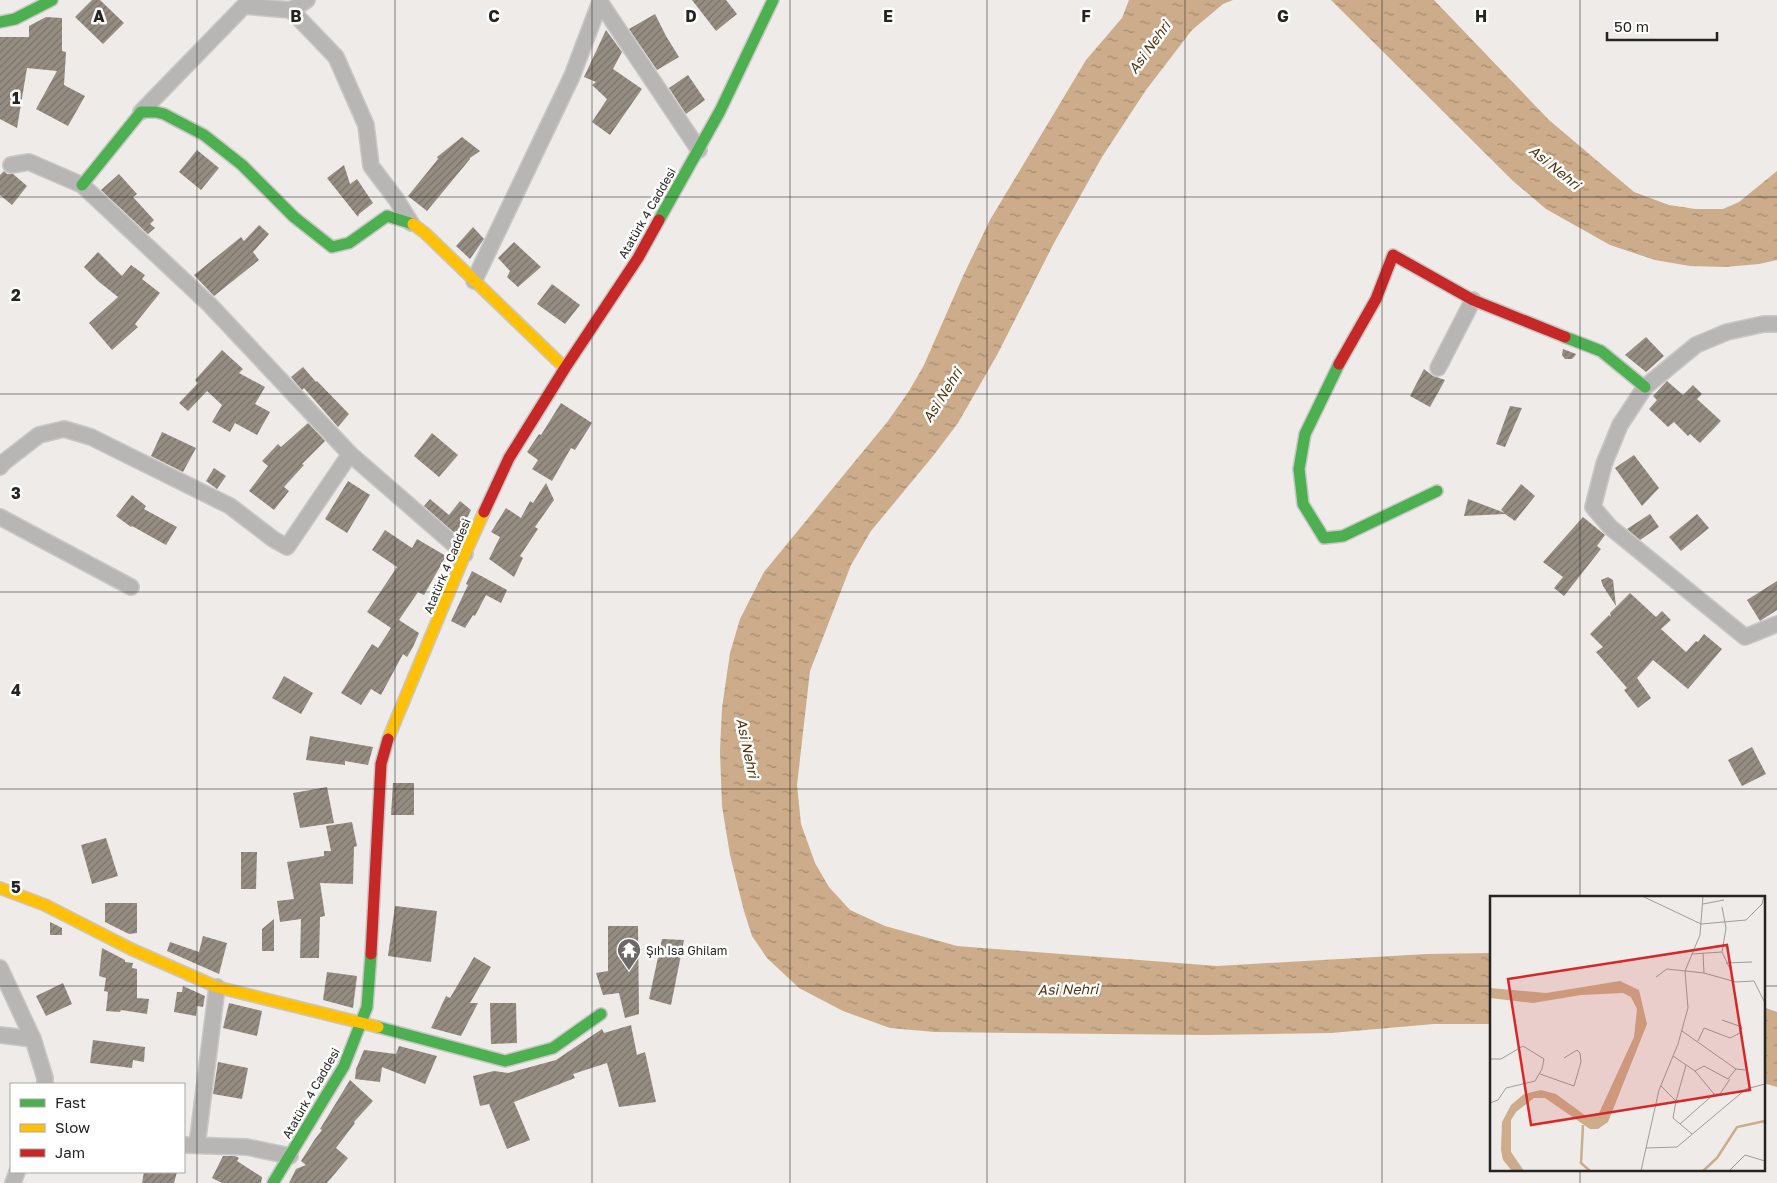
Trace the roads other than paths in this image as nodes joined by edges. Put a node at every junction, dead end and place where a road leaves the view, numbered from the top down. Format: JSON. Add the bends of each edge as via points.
{"nodes":[{"id":1,"x":52,"y":0,"type":"edge"},
{"id":2,"x":307,"y":0,"type":"edge"},
{"id":3,"x":773,"y":0,"type":"edge"},
{"id":4,"x":600,"y":1,"type":"edge"},
{"id":5,"x":291,"y":10,"type":"junction"},
{"id":6,"x":0,"y":22,"type":"edge"},
{"id":7,"x":142,"y":112,"type":"junction"},
{"id":8,"x":699,"y":150,"type":"junction"},
{"id":9,"x":11,"y":166,"type":"dead end"},
{"id":10,"x":82,"y":185,"type":"junction"},
{"id":11,"x":411,"y":223,"type":"junction"},
{"id":12,"x":474,"y":282,"type":"junction"},
{"id":13,"x":1473,"y":300,"type":"junction"},
{"id":14,"x":1777,"y":324,"type":"edge"},
{"id":15,"x":565,"y":368,"type":"junction"},
{"id":16,"x":1438,"y":368,"type":"dead end"},
{"id":17,"x":1644,"y":387,"type":"junction"},
{"id":18,"x":350,"y":454,"type":"junction"},
{"id":19,"x":0,"y":467,"type":"edge"},
{"id":20,"x":1437,"y":491,"type":"dead end"},
{"id":21,"x":0,"y":517,"type":"edge"},
{"id":22,"x":465,"y":554,"type":"junction"},
{"id":23,"x":131,"y":587,"type":"dead end"},
{"id":24,"x":1777,"y":624,"type":"edge"},
{"id":25,"x":0,"y":888,"type":"edge"},
{"id":26,"x":0,"y":968,"type":"edge"},
{"id":27,"x":217,"y":987,"type":"junction"},
{"id":28,"x":602,"y":1014,"type":"dead end"},
{"id":29,"x":362,"y":1023,"type":"junction"},
{"id":30,"x":0,"y":1035,"type":"edge"},
{"id":31,"x":33,"y":1039,"type":"junction"},
{"id":32,"x":45,"y":1083,"type":"edge"},
{"id":33,"x":190,"y":1145,"type":"edge"},
{"id":34,"x":290,"y":1156,"type":"junction"},
{"id":35,"x":277,"y":1181,"type":"edge"}],
"edges":[{"from":1,"to":6,"type":"street","via":[[15,19]]},
{"from":2,"to":5,"type":"street"},
{"from":3,"to":8,"type":"street","name":"Atatürk 4 Caddesi"},
{"from":4,"to":8,"type":"street"},
{"from":4,"to":12,"type":"street","via":[[572,76]]},
{"from":5,"to":7,"type":"street","via":[[244,6]]},
{"from":5,"to":11,"type":"street","via":[[336,57],[366,125],[371,166]]},
{"from":7,"to":10,"type":"street"},
{"from":7,"to":11,"type":"street","via":[[160,113],[194,129],[239,162],[289,212],[332,247],[349,243],[387,216]]},
{"from":8,"to":15,"type":"street","name":"Atatürk 4 Caddesi","via":[[638,258]]},
{"from":9,"to":10,"type":"street","via":[[29,162]]},
{"from":10,"to":18,"type":"street","via":[[210,305]]},
{"from":11,"to":12,"type":"street","via":[[425,232]]},
{"from":12,"to":15,"type":"street"},
{"from":13,"to":16,"type":"street"},
{"from":13,"to":17,"type":"street","via":[[1601,352]]},
{"from":13,"to":20,"type":"street","via":[[1393,255],[1376,299],[1325,390],[1305,434],[1300,469],[1303,504],[1324,538],[1343,536]]},
{"from":14,"to":17,"type":"street","via":[[1727,332],[1696,345]]},
{"from":15,"to":22,"type":"street","name":"Atatürk 4 Caddesi","via":[[509,458]]},
{"from":17,"to":24,"type":"street","via":[[1620,425],[1604,464],[1593,507],[1610,528],[1745,637]]},
{"from":18,"to":19,"type":"street","via":[[287,547],[230,506],[90,437],[64,429],[39,435]]},
{"from":18,"to":22,"type":"street"},
{"from":21,"to":23,"type":"street"},
{"from":22,"to":29,"type":"street","name":"Atatürk 4 Caddesi","via":[[391,730],[381,764],[372,948],[367,1007]]},
{"from":25,"to":27,"type":"street","via":[[45,905],[131,949]]},
{"from":26,"to":31,"type":"street"},
{"from":27,"to":29,"type":"street"},
{"from":27,"to":33,"type":"street"},
{"from":28,"to":29,"type":"street","via":[[553,1048],[506,1061]]},
{"from":29,"to":34,"type":"street","name":"Atatürk 4 Caddesi","via":[[344,1066]]},
{"from":30,"to":31,"type":"street"},
{"from":31,"to":32,"type":"street"},
{"from":33,"to":34,"type":"street","via":[[247,1147]]},
{"from":34,"to":35,"type":"street","name":"Atatürk 4 Caddesi"}]}
